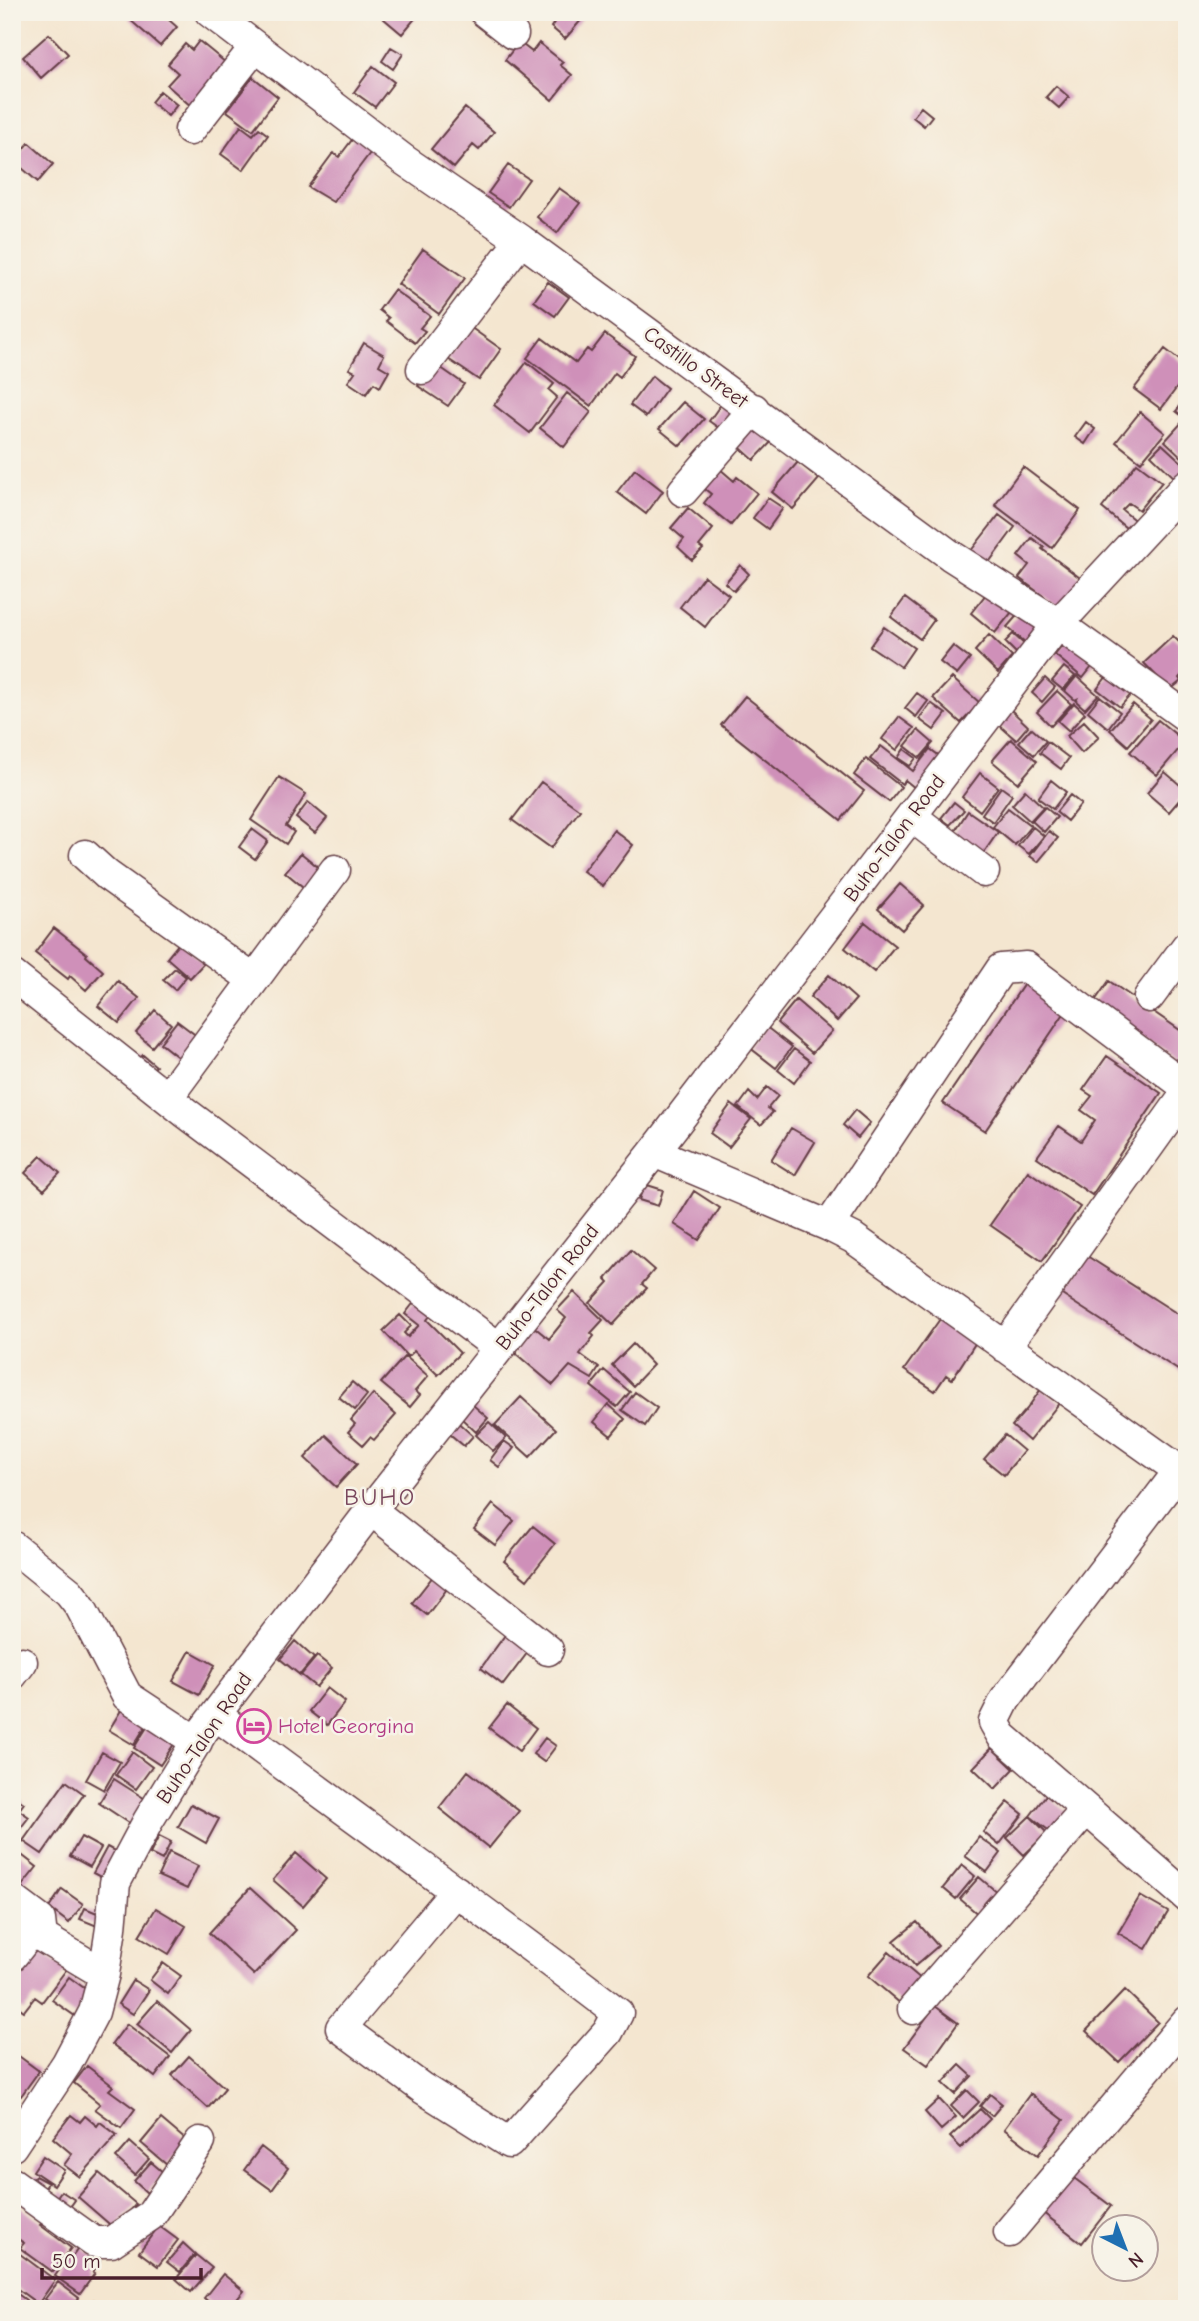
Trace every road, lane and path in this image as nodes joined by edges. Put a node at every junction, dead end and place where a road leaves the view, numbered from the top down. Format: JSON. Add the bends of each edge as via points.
{"nodes":[{"id":1,"x":210,"y":12,"type":"edge"},
{"id":2,"x":485,"y":12,"type":"edge"},
{"id":3,"x":513,"y":34,"type":"dead end"},
{"id":4,"x":254,"y":47,"type":"junction"},
{"id":5,"x":190,"y":130,"type":"dead end"},
{"id":6,"x":521,"y":240,"type":"junction"},
{"id":7,"x":422,"y":369,"type":"dead end"},
{"id":8,"x":754,"y":409,"type":"junction"},
{"id":9,"x":1187,"y":485,"type":"edge"},
{"id":10,"x":683,"y":491,"type":"dead end"},
{"id":11,"x":1058,"y":624,"type":"junction"},
{"id":12,"x":1187,"y":717,"type":"edge"},
{"id":13,"x":911,"y":816,"type":"junction"},
{"id":14,"x":85,"y":855,"type":"dead end"},
{"id":15,"x":335,"y":870,"type":"dead end"},
{"id":16,"x":984,"y":872,"type":"dead end"},
{"id":17,"x":1187,"y":946,"type":"edge"},
{"id":18,"x":12,"y":975,"type":"edge"},
{"id":19,"x":254,"y":980,"type":"junction"},
{"id":20,"x":1149,"y":997,"type":"dead end"},
{"id":21,"x":1185,"y":1093,"type":"edge"},
{"id":22,"x":167,"y":1098,"type":"junction"},
{"id":23,"x":654,"y":1152,"type":"junction"},
{"id":24,"x":829,"y":1226,"type":"junction"},
{"id":25,"x":1005,"y":1347,"type":"junction"},
{"id":26,"x":499,"y":1348,"type":"junction"},
{"id":27,"x":1183,"y":1473,"type":"edge"},
{"id":28,"x":371,"y":1510,"type":"junction"},
{"id":29,"x":12,"y":1546,"type":"edge"},
{"id":30,"x":548,"y":1650,"type":"dead end"},
{"id":31,"x":216,"y":1715,"type":"junction"},
{"id":32,"x":197,"y":1742,"type":"junction"},
{"id":33,"x":1085,"y":1811,"type":"junction"},
{"id":34,"x":456,"y":1891,"type":"junction"},
{"id":35,"x":1187,"y":1897,"type":"edge"},
{"id":36,"x":12,"y":1899,"type":"edge"},
{"id":37,"x":42,"y":1937,"type":"junction"},
{"id":38,"x":12,"y":1956,"type":"edge"},
{"id":39,"x":104,"y":1974,"type":"junction"},
{"id":40,"x":913,"y":2009,"type":"dead end"},
{"id":41,"x":1187,"y":2021,"type":"edge"},
{"id":42,"x":200,"y":2142,"type":"dead end"},
{"id":43,"x":12,"y":2146,"type":"edge"},
{"id":44,"x":12,"y":2183,"type":"edge"},
{"id":45,"x":1009,"y":2232,"type":"dead end"}],
"edges":[{"from":1,"to":4,"type":"street","name":"Castillo Street"},
{"from":2,"to":3,"type":"street"},
{"from":4,"to":5,"type":"street"},
{"from":4,"to":6,"type":"street","name":"Castillo Street"},
{"from":6,"to":7,"type":"street"},
{"from":6,"to":8,"type":"street","name":"Castillo Street"},
{"from":8,"to":10,"type":"street"},
{"from":8,"to":11,"type":"street","name":"Castillo Street","via":[[950,555]]},
{"from":9,"to":11,"type":"street","name":"Buho-Talon Road"},
{"from":11,"to":12,"type":"street","name":"Castillo Street"},
{"from":11,"to":13,"type":"street","name":"Buho-Talon Road"},
{"from":13,"to":16,"type":"street"},
{"from":13,"to":23,"type":"street","name":"Buho-Talon Road"},
{"from":14,"to":19,"type":"street"},
{"from":15,"to":19,"type":"street"},
{"from":17,"to":20,"type":"street"},
{"from":18,"to":22,"type":"street"},
{"from":19,"to":22,"type":"street"},
{"from":21,"to":24,"type":"street","via":[[1181,1083],[1026,967],[1001,969]]},
{"from":21,"to":25,"type":"street"},
{"from":22,"to":26,"type":"street"},
{"from":23,"to":24,"type":"street"},
{"from":23,"to":26,"type":"street","name":"Buho-Talon Road"},
{"from":24,"to":25,"type":"street","via":[[853,1238]]},
{"from":25,"to":27,"type":"street"},
{"from":26,"to":28,"type":"street","name":"Buho-Talon Road"},
{"from":27,"to":33,"type":"street","via":[[1004,1700],[993,1722],[1002,1736]]},
{"from":28,"to":30,"type":"street"},
{"from":28,"to":31,"type":"street","name":"Buho-Talon Road"},
{"from":29,"to":32,"type":"street","via":[[80,1606],[127,1696]]},
{"from":31,"to":32,"type":"street","name":"Buho-Talon Road"},
{"from":31,"to":34,"type":"street"},
{"from":32,"to":39,"type":"street","name":"Buho-Talon Road","via":[[115,1883]]},
{"from":33,"to":35,"type":"street"},
{"from":33,"to":40,"type":"street"},
{"from":34,"to":34,"type":"street","via":[[618,2013],[608,2032],[509,2143],[422,2088],[341,2028]]},
{"from":36,"to":37,"type":"street","via":[[40,1920]]},
{"from":37,"to":38,"type":"street","via":[[32,1931]]},
{"from":37,"to":39,"type":"street"},
{"from":39,"to":43,"type":"street","name":"Buho-Talon Road","via":[[94,2012],[73,2053]]},
{"from":41,"to":45,"type":"street"},
{"from":42,"to":44,"type":"street","via":[[151,2215],[111,2242],[94,2242]]}]}
